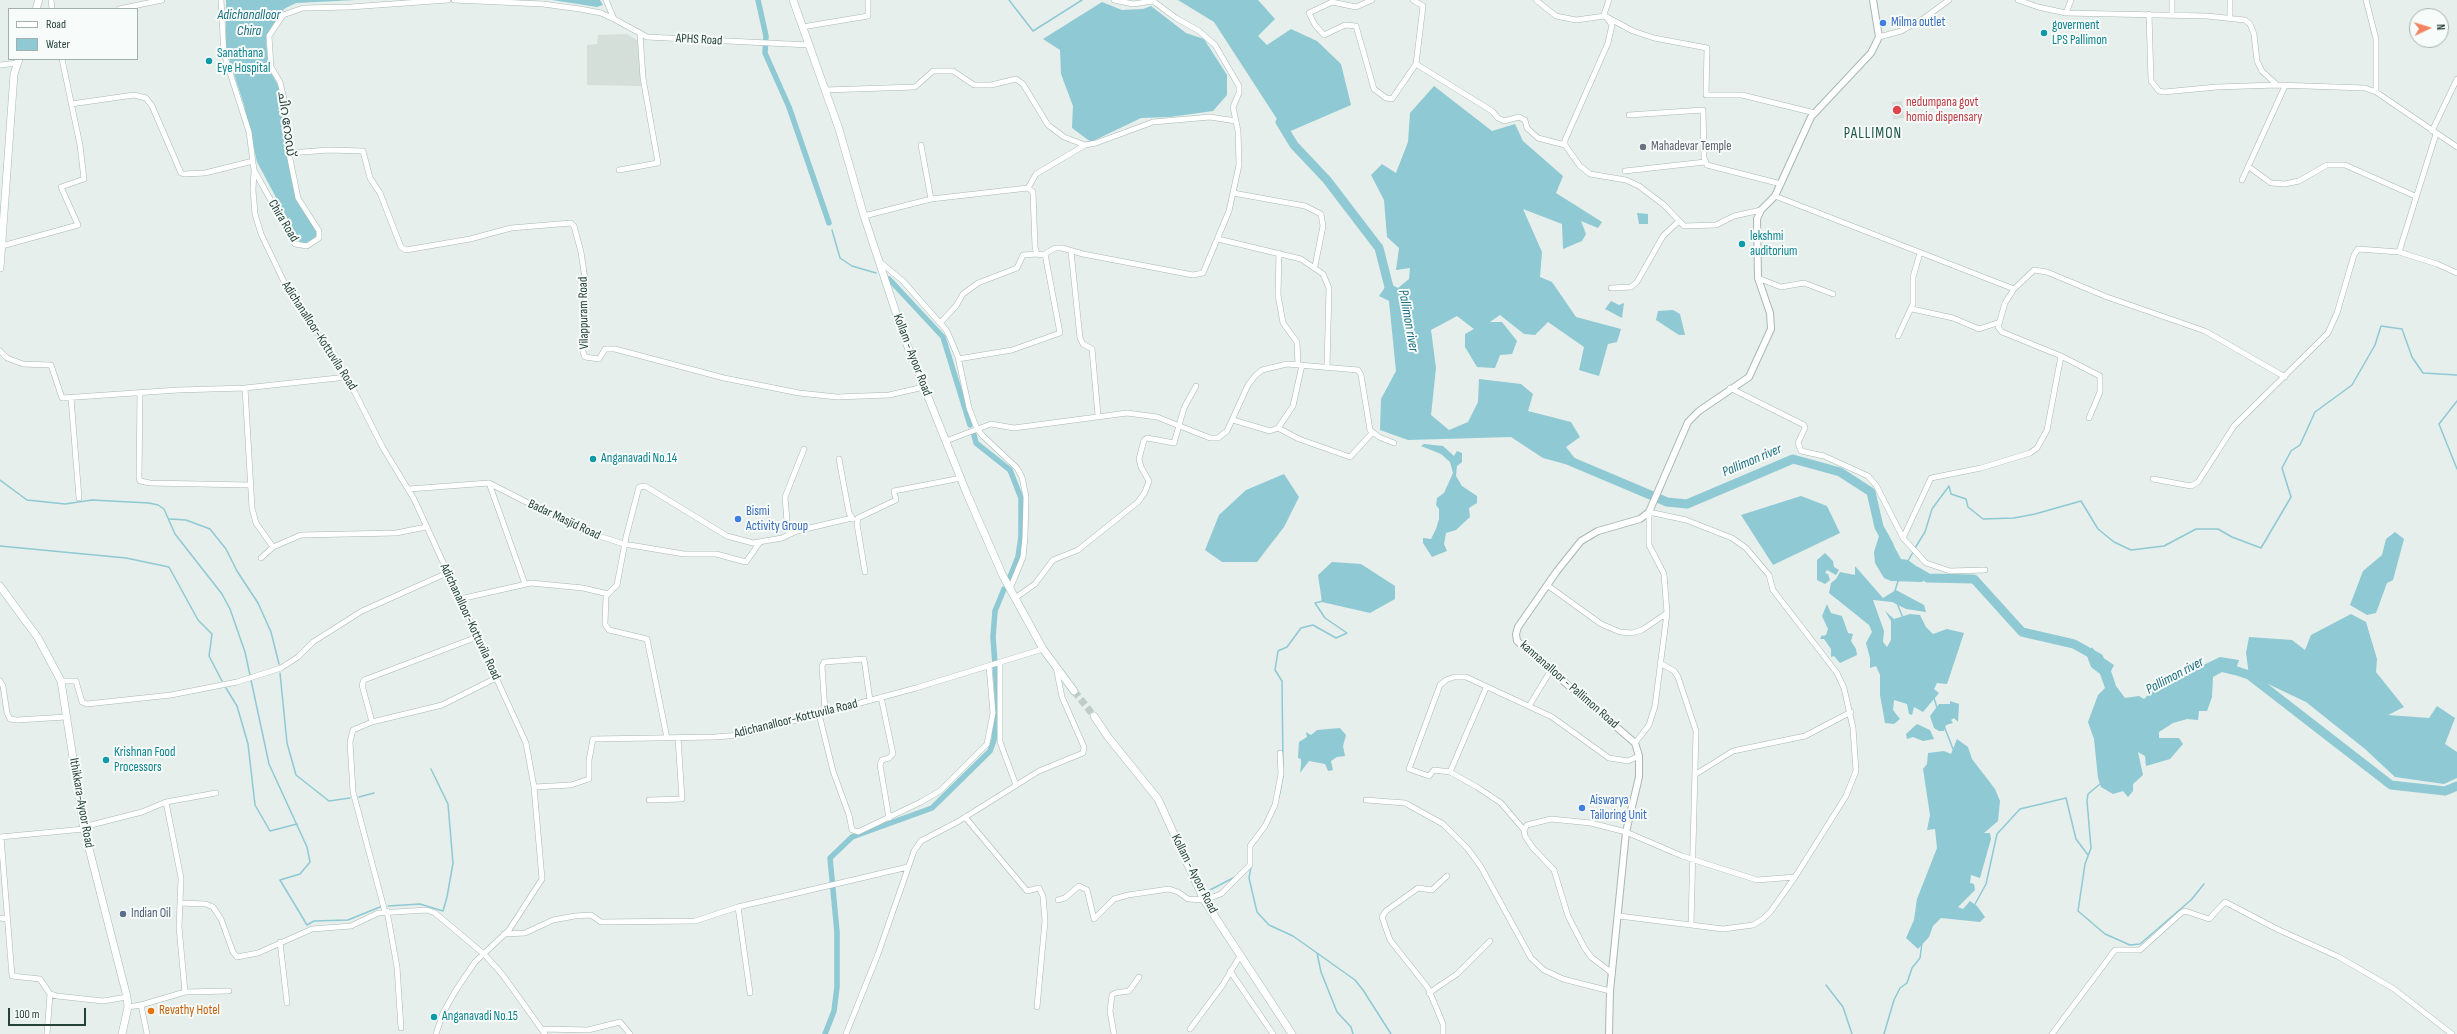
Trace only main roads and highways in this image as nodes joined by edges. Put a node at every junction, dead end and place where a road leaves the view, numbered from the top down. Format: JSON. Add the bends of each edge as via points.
{"nodes":[{"id":1,"x":793,"y":0,"type":"edge"},
{"id":2,"x":18,"y":61,"type":"edge"},
{"id":3,"x":0,"y":268,"type":"edge"},
{"id":4,"x":0,"y":586,"type":"edge"},
{"id":5,"x":1074,"y":691,"type":"tunnel mouth"},
{"id":6,"x":1094,"y":716,"type":"tunnel mouth"},
{"id":7,"x":122,"y":1034,"type":"edge"},
{"id":8,"x":1292,"y":1034,"type":"edge"}],
"edges":[{"from":1,"to":5,"type":"main road","name":"Kollam - Ayoor Road","via":[[840,129],[864,216],[904,337],[961,478],[1010,589],[1043,649]]},
{"from":2,"to":3,"type":"main road","via":[[14,74]]},
{"from":4,"to":7,"type":"main road","name":"Ithikkara-Ayoor Road","via":[[38,638],[61,681],[84,828],[127,997],[128,1007]]},
{"from":6,"to":8,"type":"main road","name":"Kollam - Ayoor Road","via":[[1158,799],[1204,900]]}]}
